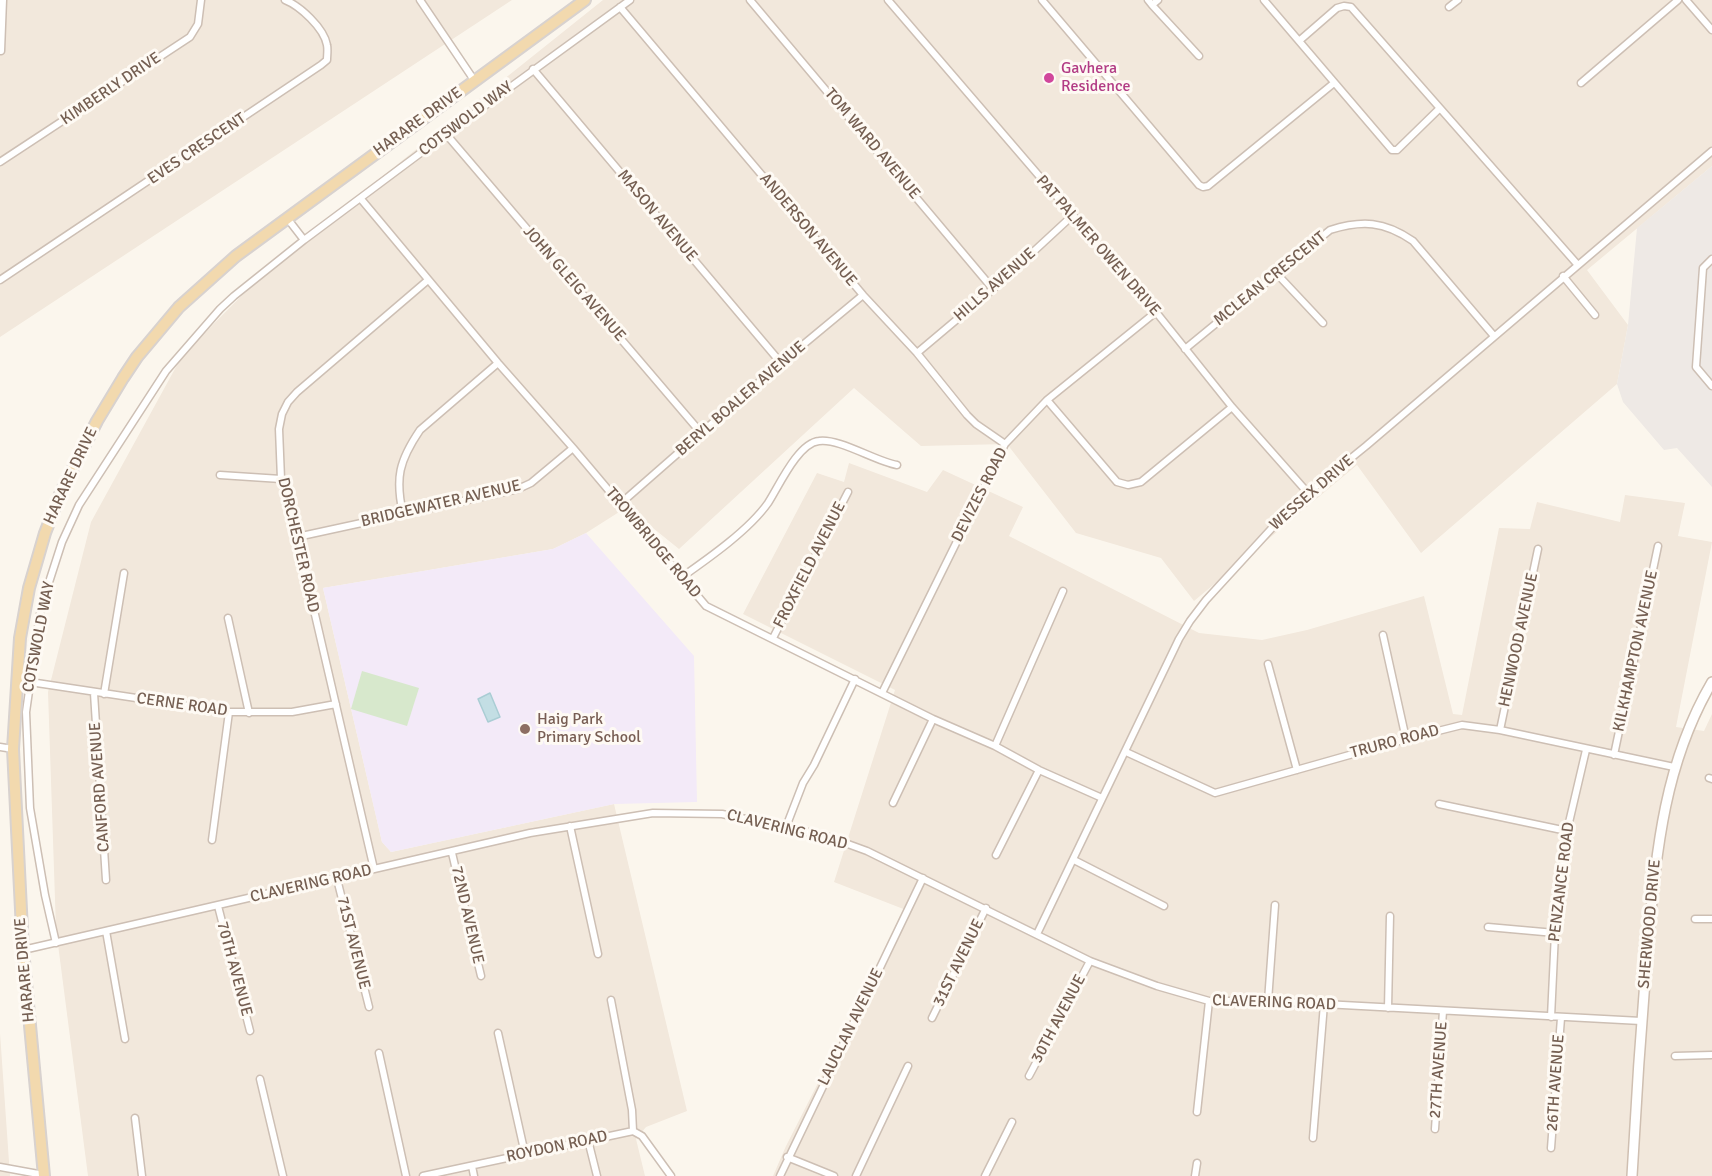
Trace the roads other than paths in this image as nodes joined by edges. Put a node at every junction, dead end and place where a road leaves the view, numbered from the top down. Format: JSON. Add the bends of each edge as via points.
{"nodes":[{"id":1,"x":3,"y":0,"type":"edge"},
{"id":2,"x":201,"y":0,"type":"edge"},
{"id":3,"x":285,"y":0,"type":"edge"},
{"id":4,"x":420,"y":0,"type":"edge"},
{"id":5,"x":585,"y":0,"type":"edge"},
{"id":6,"x":630,"y":0,"type":"edge"},
{"id":7,"x":750,"y":0,"type":"edge"},
{"id":8,"x":888,"y":0,"type":"edge"},
{"id":9,"x":1042,"y":0,"type":"edge"},
{"id":10,"x":1158,"y":0,"type":"edge"},
{"id":11,"x":1264,"y":0,"type":"edge"},
{"id":12,"x":1458,"y":0,"type":"edge"},
{"id":13,"x":1678,"y":0,"type":"edge"},
{"id":14,"x":1686,"y":0,"type":"edge"},
{"id":15,"x":1150,"y":2,"type":"edge"},
{"id":16,"x":1449,"y":7,"type":"dead end"},
{"id":17,"x":620,"y":8,"type":"junction"},
{"id":18,"x":1712,"y":30,"type":"edge"},
{"id":19,"x":1299,"y":41,"type":"junction"},
{"id":20,"x":1,"y":51,"type":"edge"},
{"id":21,"x":1199,"y":56,"type":"dead end"},
{"id":22,"x":532,"y":69,"type":"junction"},
{"id":23,"x":474,"y":80,"type":"junction"},
{"id":24,"x":1334,"y":83,"type":"junction"},
{"id":25,"x":1581,"y":83,"type":"dead end"},
{"id":26,"x":1439,"y":109,"type":"junction"},
{"id":27,"x":446,"y":134,"type":"junction"},
{"id":28,"x":1712,"y":151,"type":"edge"},
{"id":29,"x":0,"y":162,"type":"edge"},
{"id":30,"x":361,"y":199,"type":"junction"},
{"id":31,"x":1072,"y":216,"type":"junction"},
{"id":32,"x":287,"y":218,"type":"junction"},
{"id":33,"x":304,"y":240,"type":"junction"},
{"id":34,"x":1712,"y":259,"type":"edge"},
{"id":35,"x":1577,"y":264,"type":"junction"},
{"id":36,"x":1276,"y":274,"type":"junction"},
{"id":37,"x":1563,"y":276,"type":"junction"},
{"id":38,"x":0,"y":280,"type":"edge"},
{"id":39,"x":428,"y":280,"type":"junction"},
{"id":40,"x":993,"y":289,"type":"junction"},
{"id":41,"x":863,"y":296,"type":"junction"},
{"id":42,"x":1156,"y":312,"type":"junction"},
{"id":43,"x":1595,"y":315,"type":"dead end"},
{"id":44,"x":1323,"y":323,"type":"dead end"},
{"id":45,"x":1494,"y":336,"type":"junction"},
{"id":46,"x":1185,"y":349,"type":"junction"},
{"id":47,"x":917,"y":353,"type":"junction"},
{"id":48,"x":498,"y":363,"type":"junction"},
{"id":49,"x":781,"y":363,"type":"junction"},
{"id":50,"x":1712,"y":386,"type":"edge"},
{"id":51,"x":1047,"y":400,"type":"junction"},
{"id":52,"x":1232,"y":407,"type":"junction"},
{"id":53,"x":702,"y":434,"type":"junction"},
{"id":54,"x":1005,"y":444,"type":"junction"},
{"id":55,"x":573,"y":448,"type":"junction"},
{"id":56,"x":897,"y":465,"type":"dead end"},
{"id":57,"x":220,"y":475,"type":"dead end"},
{"id":58,"x":281,"y":479,"type":"junction"},
{"id":59,"x":848,"y":492,"type":"dead end"},
{"id":60,"x":1308,"y":493,"type":"junction"},
{"id":61,"x":620,"y":504,"type":"junction"},
{"id":62,"x":403,"y":514,"type":"junction"},
{"id":63,"x":297,"y":537,"type":"junction"},
{"id":64,"x":1658,"y":546,"type":"dead end"},
{"id":65,"x":1538,"y":549,"type":"dead end"},
{"id":66,"x":124,"y":573,"type":"dead end"},
{"id":67,"x":682,"y":577,"type":"junction"},
{"id":68,"x":1063,"y":591,"type":"dead end"},
{"id":69,"x":228,"y":618,"type":"dead end"},
{"id":70,"x":1383,"y":635,"type":"dead end"},
{"id":71,"x":773,"y":638,"type":"junction"},
{"id":72,"x":1268,"y":664,"type":"dead end"},
{"id":73,"x":855,"y":679,"type":"junction"},
{"id":74,"x":30,"y":682,"type":"junction"},
{"id":75,"x":1712,"y":682,"type":"edge"},
{"id":76,"x":94,"y":693,"type":"junction"},
{"id":77,"x":882,"y":693,"type":"junction"},
{"id":78,"x":104,"y":694,"type":"junction"},
{"id":79,"x":336,"y":704,"type":"junction"},
{"id":80,"x":228,"y":712,"type":"junction"},
{"id":81,"x":249,"y":713,"type":"junction"},
{"id":82,"x":933,"y":719,"type":"junction"},
{"id":83,"x":1500,"y":730,"type":"junction"},
{"id":84,"x":1406,"y":739,"type":"junction"},
{"id":85,"x":996,"y":746,"type":"junction"},
{"id":86,"x":0,"y":747,"type":"edge"},
{"id":87,"x":13,"y":749,"type":"junction"},
{"id":88,"x":1586,"y":750,"type":"junction"},
{"id":89,"x":1126,"y":752,"type":"junction"},
{"id":90,"x":1614,"y":755,"type":"junction"},
{"id":91,"x":1674,"y":767,"type":"junction"},
{"id":92,"x":1039,"y":770,"type":"junction"},
{"id":93,"x":1297,"y":770,"type":"junction"},
{"id":94,"x":1102,"y":798,"type":"junction"},
{"id":95,"x":893,"y":803,"type":"dead end"},
{"id":96,"x":1439,"y":804,"type":"dead end"},
{"id":97,"x":570,"y":826,"type":"junction"},
{"id":98,"x":786,"y":827,"type":"junction"},
{"id":99,"x":1567,"y":831,"type":"junction"},
{"id":100,"x":213,"y":840,"type":"dead end"},
{"id":101,"x":452,"y":853,"type":"junction"},
{"id":102,"x":996,"y":855,"type":"dead end"},
{"id":103,"x":1074,"y":860,"type":"junction"},
{"id":104,"x":374,"y":869,"type":"junction"},
{"id":105,"x":923,"y":878,"type":"junction"},
{"id":106,"x":337,"y":879,"type":"junction"},
{"id":107,"x":106,"y":880,"type":"dead end"},
{"id":108,"x":218,"y":906,"type":"junction"},
{"id":109,"x":1164,"y":906,"type":"dead end"},
{"id":110,"x":1275,"y":906,"type":"dead end"},
{"id":111,"x":986,"y":908,"type":"junction"},
{"id":112,"x":1390,"y":916,"type":"dead end"},
{"id":113,"x":1712,"y":918,"type":"edge"},
{"id":114,"x":1695,"y":919,"type":"dead end"},
{"id":115,"x":1488,"y":927,"type":"dead end"},
{"id":116,"x":106,"y":931,"type":"junction"},
{"id":117,"x":1555,"y":933,"type":"junction"},
{"id":118,"x":1037,"y":934,"type":"junction"},
{"id":119,"x":56,"y":943,"type":"junction"},
{"id":120,"x":22,"y":950,"type":"junction"},
{"id":121,"x":598,"y":954,"type":"dead end"},
{"id":122,"x":1090,"y":962,"type":"junction"},
{"id":123,"x":481,"y":976,"type":"dead end"},
{"id":124,"x":611,"y":1000,"type":"dead end"},
{"id":125,"x":1209,"y":1001,"type":"junction"},
{"id":126,"x":1269,"y":1001,"type":"junction"},
{"id":127,"x":1324,"y":1004,"type":"junction"},
{"id":128,"x":369,"y":1007,"type":"dead end"},
{"id":129,"x":1388,"y":1008,"type":"junction"},
{"id":130,"x":1443,"y":1011,"type":"junction"},
{"id":131,"x":1551,"y":1017,"type":"junction"},
{"id":132,"x":932,"y":1018,"type":"dead end"},
{"id":133,"x":1561,"y":1018,"type":"junction"},
{"id":134,"x":1641,"y":1022,"type":"junction"},
{"id":135,"x":250,"y":1031,"type":"dead end"},
{"id":136,"x":498,"y":1033,"type":"dead end"},
{"id":137,"x":125,"y":1039,"type":"dead end"},
{"id":138,"x":380,"y":1053,"type":"dead end"},
{"id":139,"x":1712,"y":1055,"type":"edge"},
{"id":140,"x":1675,"y":1056,"type":"dead end"},
{"id":141,"x":908,"y":1066,"type":"dead end"},
{"id":142,"x":1029,"y":1076,"type":"dead end"},
{"id":143,"x":260,"y":1079,"type":"dead end"},
{"id":144,"x":1197,"y":1112,"type":"dead end"},
{"id":145,"x":135,"y":1118,"type":"dead end"},
{"id":146,"x":1012,"y":1122,"type":"dead end"},
{"id":147,"x":1435,"y":1129,"type":"dead end"},
{"id":148,"x":633,"y":1131,"type":"junction"},
{"id":149,"x":1313,"y":1138,"type":"dead end"},
{"id":150,"x":588,"y":1140,"type":"junction"},
{"id":151,"x":1551,"y":1148,"type":"dead end"},
{"id":152,"x":525,"y":1154,"type":"junction"},
{"id":153,"x":787,"y":1157,"type":"junction"},
{"id":154,"x":1197,"y":1163,"type":"dead end"},
{"id":155,"x":472,"y":1166,"type":"junction"},
{"id":156,"x":0,"y":1167,"type":"edge"},
{"id":157,"x":44,"y":1176,"type":"edge"},
{"id":158,"x":142,"y":1176,"type":"edge"},
{"id":159,"x":283,"y":1176,"type":"edge"},
{"id":160,"x":406,"y":1176,"type":"edge"},
{"id":161,"x":423,"y":1176,"type":"edge"},
{"id":162,"x":474,"y":1176,"type":"edge"},
{"id":163,"x":597,"y":1176,"type":"edge"},
{"id":164,"x":671,"y":1176,"type":"edge"},
{"id":165,"x":780,"y":1176,"type":"edge"},
{"id":166,"x":834,"y":1176,"type":"edge"},
{"id":167,"x":856,"y":1176,"type":"edge"},
{"id":168,"x":986,"y":1176,"type":"edge"},
{"id":169,"x":1196,"y":1176,"type":"edge"},
{"id":170,"x":1632,"y":1176,"type":"edge"}],
"edges":[{"from":1,"to":20,"type":"street"},
{"from":2,"to":29,"type":"street","name":"KIMBERLY DRIVE","via":[[198,24],[190,37]]},
{"from":3,"to":38,"type":"street","name":"EVES CRESCENT","via":[[307,14],[325,39],[327,60]]},
{"from":4,"to":23,"type":"street"},
{"from":5,"to":23,"type":"main road","name":"HARARE DRIVE"},
{"from":6,"to":17,"type":"street","name":"COTSWOLD WAY"},
{"from":7,"to":40,"type":"street","name":"TOM WARD AVENUE"},
{"from":8,"to":31,"type":"street","name":"PAT PALMER OWEN DRIVE"},
{"from":9,"to":24,"type":"street","via":[[1203,188]]},
{"from":10,"to":15,"type":"street"},
{"from":11,"to":19,"type":"street"},
{"from":12,"to":16,"type":"street"},
{"from":13,"to":25,"type":"street"},
{"from":14,"to":18,"type":"street"},
{"from":15,"to":21,"type":"street"},
{"from":17,"to":22,"type":"street","name":"COTSWOLD WAY"},
{"from":17,"to":41,"type":"street","name":"ANDERSON AVENUE"},
{"from":19,"to":24,"type":"street"},
{"from":19,"to":26,"type":"street","via":[[1337,8],[1351,7]]},
{"from":22,"to":27,"type":"street","name":"COTSWOLD WAY"},
{"from":22,"to":49,"type":"street","name":"MASON AVENUE"},
{"from":23,"to":32,"type":"main road","name":"HARARE DRIVE"},
{"from":24,"to":26,"type":"street","via":[[1392,150],[1397,150]]},
{"from":26,"to":35,"type":"street"},
{"from":27,"to":30,"type":"street","name":"COTSWOLD WAY"},
{"from":27,"to":53,"type":"street","name":"JOHN GLEIG AVENUE"},
{"from":28,"to":35,"type":"street","name":"WESSEX DRIVE"},
{"from":30,"to":33,"type":"street","name":"COTSWOLD WAY"},
{"from":30,"to":39,"type":"street","name":"TROWBRIDGE ROAD"},
{"from":31,"to":40,"type":"street","name":"HILLS AVENUE"},
{"from":31,"to":42,"type":"street","name":"PAT PALMER OWEN DRIVE"},
{"from":32,"to":33,"type":"street"},
{"from":32,"to":87,"type":"main road","name":"HARARE DRIVE","via":[[236,256],[179,307],[137,357],[97,421],[53,513],[29,588],[20,639]]},
{"from":33,"to":74,"type":"street","name":"COTSWOLD WAY","via":[[219,309],[166,371],[79,505],[48,582]]},
{"from":34,"to":50,"type":"street","via":[[1703,268],[1696,367]]},
{"from":35,"to":37,"type":"street","name":"WESSEX DRIVE"},
{"from":36,"to":44,"type":"street"},
{"from":36,"to":45,"type":"street","name":"MCLEAN CRESCENT","via":[[1330,230],[1362,223],[1389,228],[1413,241]]},
{"from":36,"to":46,"type":"street","name":"MCLEAN CRESCENT"},
{"from":37,"to":43,"type":"street"},
{"from":37,"to":45,"type":"street","name":"WESSEX DRIVE"},
{"from":39,"to":48,"type":"street","name":"TROWBRIDGE ROAD"},
{"from":39,"to":58,"type":"street","name":"DORCHESTER ROAD","via":[[288,402],[279,429]]},
{"from":40,"to":47,"type":"street","name":"HILLS AVENUE"},
{"from":41,"to":47,"type":"street","name":"ANDERSON AVENUE"},
{"from":41,"to":49,"type":"street","name":"BERYL BOALER AVENUE"},
{"from":42,"to":46,"type":"street","name":"PAT PALMER OWEN DRIVE"},
{"from":42,"to":51,"type":"street","name":"DEVIZES ROAD"},
{"from":45,"to":60,"type":"street","name":"WESSEX DRIVE"},
{"from":46,"to":52,"type":"street","name":"PAT PALMER OWEN DRIVE"},
{"from":47,"to":54,"type":"street","name":"ANDERSON AVENUE","via":[[967,415]]},
{"from":48,"to":55,"type":"street","name":"TROWBRIDGE ROAD"},
{"from":48,"to":62,"type":"street","via":[[420,430],[410,444],[398,478]]},
{"from":49,"to":53,"type":"street","name":"BERYL BOALER AVENUE"},
{"from":51,"to":52,"type":"street","via":[[1117,482],[1128,485],[1141,483]]},
{"from":51,"to":54,"type":"street","name":"DEVIZES ROAD"},
{"from":52,"to":60,"type":"street","name":"PAT PALMER OWEN DRIVE"},
{"from":53,"to":61,"type":"street","name":"BERYL BOALER AVENUE"},
{"from":54,"to":77,"type":"street","name":"DEVIZES ROAD"},
{"from":55,"to":61,"type":"street","name":"TROWBRIDGE ROAD"},
{"from":55,"to":62,"type":"street","name":"BRIDGEWATER AVENUE","via":[[518,489]]},
{"from":56,"to":67,"type":"street","via":[[826,441],[812,442],[800,452],[762,512]]},
{"from":57,"to":58,"type":"street"},
{"from":58,"to":63,"type":"street","name":"DORCHESTER ROAD"},
{"from":59,"to":71,"type":"street","name":"FROXFIELD AVENUE"},
{"from":60,"to":89,"type":"street","name":"WESSEX DRIVE","via":[[1251,550],[1190,621]]},
{"from":61,"to":67,"type":"street","name":"TROWBRIDGE ROAD"},
{"from":62,"to":63,"type":"street","name":"BRIDGEWATER AVENUE"},
{"from":63,"to":79,"type":"street","name":"DORCHESTER ROAD"},
{"from":64,"to":90,"type":"street","name":"KILKHAMPTON AVENUE"},
{"from":65,"to":83,"type":"street","name":"HENWOOD AVENUE"},
{"from":66,"to":78,"type":"street"},
{"from":67,"to":71,"type":"street","name":"TROWBRIDGE ROAD","via":[[706,606]]},
{"from":68,"to":85,"type":"street"},
{"from":69,"to":81,"type":"street"},
{"from":70,"to":84,"type":"street"},
{"from":71,"to":73,"type":"street","name":"TROWBRIDGE ROAD"},
{"from":72,"to":93,"type":"street"},
{"from":73,"to":77,"type":"street","name":"TROWBRIDGE ROAD"},
{"from":73,"to":98,"type":"street","via":[[803,783]]},
{"from":74,"to":76,"type":"street","name":"CERNE ROAD"},
{"from":74,"to":119,"type":"street","name":"COTSWOLD WAY","via":[[26,724],[30,808]]},
{"from":75,"to":91,"type":"street","name":"SHERWOOD DRIVE"},
{"from":76,"to":78,"type":"street","name":"CERNE ROAD"},
{"from":76,"to":107,"type":"street","name":"CANFORD AVENUE"},
{"from":77,"to":82,"type":"street","name":"TROWBRIDGE ROAD"},
{"from":78,"to":80,"type":"street","name":"CERNE ROAD"},
{"from":79,"to":81,"type":"street","name":"CERNE ROAD","via":[[292,712]]},
{"from":79,"to":104,"type":"street","name":"DORCHESTER ROAD"},
{"from":80,"to":81,"type":"street","name":"CERNE ROAD"},
{"from":80,"to":100,"type":"street"},
{"from":82,"to":85,"type":"street","name":"TROWBRIDGE ROAD"},
{"from":82,"to":95,"type":"street"},
{"from":83,"to":84,"type":"street","name":"TRURO ROAD","via":[[1462,725]]},
{"from":83,"to":88,"type":"street","name":"TRURO ROAD"},
{"from":84,"to":93,"type":"street","name":"TRURO ROAD"},
{"from":85,"to":92,"type":"street","name":"TROWBRIDGE ROAD"},
{"from":86,"to":87,"type":"street"},
{"from":87,"to":120,"type":"main road","name":"HARARE DRIVE"},
{"from":88,"to":90,"type":"street","name":"TRURO ROAD"},
{"from":88,"to":99,"type":"street","name":"PENZANCE ROAD"},
{"from":89,"to":93,"type":"street","name":"TRURO ROAD","via":[[1215,793]]},
{"from":89,"to":94,"type":"street","name":"WESSEX DRIVE"},
{"from":90,"to":91,"type":"street","name":"TRURO ROAD"},
{"from":91,"to":134,"type":"street","name":"SHERWOOD DRIVE","via":[[1656,855]]},
{"from":92,"to":94,"type":"street","name":"TROWBRIDGE ROAD"},
{"from":92,"to":102,"type":"street"},
{"from":94,"to":103,"type":"street","name":"WESSEX DRIVE"},
{"from":96,"to":99,"type":"street"},
{"from":97,"to":98,"type":"street","name":"CLAVERING ROAD","via":[[674,812],[722,814]]},
{"from":97,"to":101,"type":"street","name":"CLAVERING ROAD"},
{"from":97,"to":121,"type":"street"},
{"from":98,"to":105,"type":"street","name":"CLAVERING ROAD","via":[[867,851]]},
{"from":99,"to":117,"type":"street","name":"PENZANCE ROAD"},
{"from":101,"to":104,"type":"street","name":"CLAVERING ROAD"},
{"from":101,"to":123,"type":"street","name":"72ND AVENUE"},
{"from":103,"to":109,"type":"street"},
{"from":103,"to":118,"type":"street","name":"WESSEX DRIVE"},
{"from":104,"to":106,"type":"street","name":"CLAVERING ROAD"},
{"from":105,"to":111,"type":"street","name":"CLAVERING ROAD"},
{"from":105,"to":153,"type":"street","name":"LAUCLAN AVENUE"},
{"from":106,"to":108,"type":"street","name":"CLAVERING ROAD"},
{"from":106,"to":128,"type":"street","name":"71ST AVENUE"},
{"from":108,"to":116,"type":"street","name":"CLAVERING ROAD"},
{"from":108,"to":135,"type":"street","name":"70TH AVENUE"},
{"from":110,"to":126,"type":"street"},
{"from":111,"to":118,"type":"street","name":"CLAVERING ROAD"},
{"from":111,"to":132,"type":"street","name":"31ST AVENUE"},
{"from":112,"to":129,"type":"street"},
{"from":113,"to":114,"type":"street"},
{"from":115,"to":117,"type":"street"},
{"from":116,"to":119,"type":"street","name":"CLAVERING ROAD"},
{"from":116,"to":137,"type":"street"},
{"from":117,"to":131,"type":"street","name":"PENZANCE ROAD"},
{"from":118,"to":122,"type":"street","name":"CLAVERING ROAD"},
{"from":119,"to":120,"type":"street","name":"CLAVERING ROAD"},
{"from":120,"to":157,"type":"main road","name":"HARARE DRIVE"},
{"from":122,"to":125,"type":"street","name":"CLAVERING ROAD"},
{"from":122,"to":142,"type":"street","name":"30TH AVENUE"},
{"from":124,"to":148,"type":"street"},
{"from":125,"to":126,"type":"street","name":"CLAVERING ROAD"},
{"from":125,"to":144,"type":"street"},
{"from":126,"to":127,"type":"street","name":"CLAVERING ROAD"},
{"from":127,"to":129,"type":"street","name":"CLAVERING ROAD"},
{"from":127,"to":149,"type":"street"},
{"from":129,"to":130,"type":"street","name":"CLAVERING ROAD"},
{"from":130,"to":131,"type":"street","name":"CLAVERING ROAD"},
{"from":130,"to":147,"type":"street","name":"27TH AVENUE"},
{"from":131,"to":133,"type":"street","name":"CLAVERING ROAD"},
{"from":133,"to":134,"type":"street","name":"CLAVERING ROAD"},
{"from":133,"to":151,"type":"street","name":"26TH AVENUE"},
{"from":134,"to":170,"type":"street","name":"SHERWOOD DRIVE"},
{"from":136,"to":152,"type":"street"},
{"from":138,"to":160,"type":"street"},
{"from":139,"to":140,"type":"street"},
{"from":141,"to":167,"type":"street"},
{"from":143,"to":159,"type":"street"},
{"from":145,"to":158,"type":"street"},
{"from":146,"to":168,"type":"street"},
{"from":148,"to":150,"type":"street","name":"ROYDON ROAD"},
{"from":148,"to":164,"type":"street","via":[[642,1136]]},
{"from":150,"to":152,"type":"street","name":"ROYDON ROAD"},
{"from":150,"to":163,"type":"street"},
{"from":152,"to":155,"type":"street","name":"ROYDON ROAD"},
{"from":153,"to":165,"type":"street","name":"LAUCLAN AVENUE"},
{"from":153,"to":166,"type":"street"},
{"from":154,"to":169,"type":"street"},
{"from":155,"to":161,"type":"street","name":"ROYDON ROAD"},
{"from":155,"to":162,"type":"street"},
{"from":156,"to":157,"type":"street"}]}
